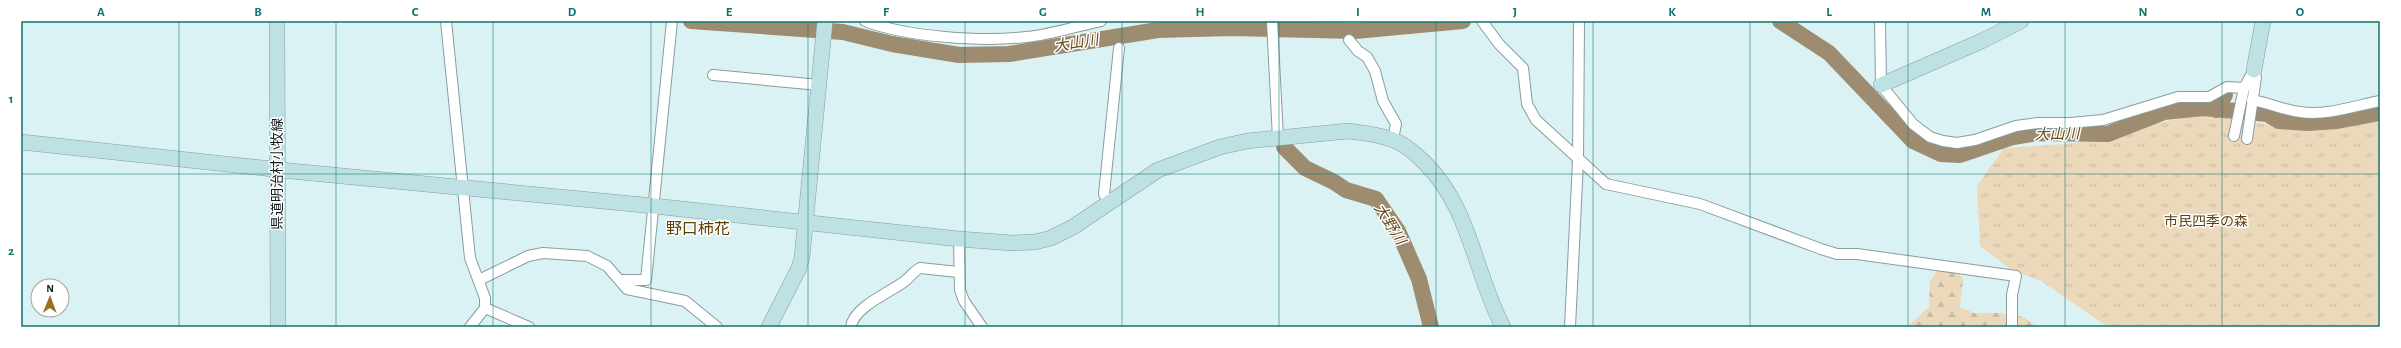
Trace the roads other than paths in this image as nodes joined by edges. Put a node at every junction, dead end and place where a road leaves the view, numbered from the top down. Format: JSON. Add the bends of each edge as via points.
{"nodes":[{"id":1,"x":277,"y":21,"type":"edge"},
{"id":2,"x":446,"y":21,"type":"edge"},
{"id":3,"x":825,"y":21,"type":"edge"},
{"id":4,"x":865,"y":21,"type":"edge"},
{"id":5,"x":1101,"y":21,"type":"edge"},
{"id":6,"x":1272,"y":21,"type":"edge"},
{"id":7,"x":1880,"y":21,"type":"edge"},
{"id":8,"x":2021,"y":21,"type":"edge"},
{"id":9,"x":2263,"y":21,"type":"edge"},
{"id":10,"x":1579,"y":23,"type":"edge"},
{"id":11,"x":1483,"y":24,"type":"edge"},
{"id":12,"x":672,"y":25,"type":"edge"},
{"id":13,"x":1350,"y":40,"type":"dead end"},
{"id":14,"x":1120,"y":48,"type":"dead end"},
{"id":15,"x":2254,"y":70,"type":"junction"},
{"id":16,"x":713,"y":75,"type":"dead end"},
{"id":17,"x":820,"y":80,"type":"junction"},
{"id":18,"x":1881,"y":85,"type":"junction"},
{"id":19,"x":2244,"y":88,"type":"junction"},
{"id":20,"x":2380,"y":102,"type":"edge"},
{"id":21,"x":2252,"y":103,"type":"junction"},
{"id":22,"x":2243,"y":119,"type":"junction"},
{"id":23,"x":2234,"y":136,"type":"dead end"},
{"id":24,"x":1278,"y":138,"type":"junction"},
{"id":25,"x":1393,"y":139,"type":"junction"},
{"id":26,"x":2247,"y":139,"type":"dead end"},
{"id":27,"x":21,"y":142,"type":"edge"},
{"id":28,"x":1578,"y":161,"type":"junction"},
{"id":29,"x":277,"y":169,"type":"junction"},
{"id":30,"x":462,"y":187,"type":"junction"},
{"id":31,"x":1109,"y":202,"type":"junction"},
{"id":32,"x":654,"y":206,"type":"junction"},
{"id":33,"x":806,"y":224,"type":"junction"},
{"id":34,"x":959,"y":239,"type":"junction"},
{"id":35,"x":958,"y":272,"type":"junction"},
{"id":36,"x":479,"y":280,"type":"junction"},
{"id":37,"x":620,"y":280,"type":"junction"},
{"id":38,"x":485,"y":308,"type":"junction"},
{"id":39,"x":278,"y":327,"type":"edge"},
{"id":40,"x":470,"y":327,"type":"edge"},
{"id":41,"x":529,"y":327,"type":"edge"},
{"id":42,"x":717,"y":327,"type":"edge"},
{"id":43,"x":769,"y":327,"type":"edge"},
{"id":44,"x":851,"y":327,"type":"edge"},
{"id":45,"x":982,"y":327,"type":"edge"},
{"id":46,"x":1504,"y":327,"type":"edge"},
{"id":47,"x":1570,"y":327,"type":"edge"},
{"id":48,"x":2012,"y":327,"type":"edge"}],
"edges":[{"from":1,"to":29,"type":"street","name":"県道明治村小牧線"},
{"from":2,"to":30,"type":"street"},
{"from":3,"to":17,"type":"street"},
{"from":4,"to":5,"type":"street","via":[[919,33],[1006,38],[1027,37]]},
{"from":6,"to":24,"type":"street"},
{"from":7,"to":18,"type":"street"},
{"from":8,"to":18,"type":"street"},
{"from":9,"to":15,"type":"street"},
{"from":10,"to":28,"type":"street"},
{"from":11,"to":28,"type":"street","via":[[1523,68],[1527,104],[1536,120]]},
{"from":12,"to":32,"type":"street"},
{"from":13,"to":25,"type":"street","via":[[1358,51],[1367,57],[1375,71],[1383,101],[1396,124]]},
{"from":14,"to":31,"type":"street","via":[[1104,194]]},
{"from":15,"to":19,"type":"street"},
{"from":15,"to":21,"type":"street","via":[[2256,77]]},
{"from":16,"to":17,"type":"street"},
{"from":17,"to":33,"type":"street"},
{"from":18,"to":19,"type":"street","via":[[1913,124],[1930,137],[1957,143],[1986,137],[2016,126],[2103,120],[2178,97],[2209,97],[2227,87]]},
{"from":19,"to":22,"type":"street","via":[[2240,106]]},
{"from":20,"to":21,"type":"street","via":[[2348,110],[2302,113]]},
{"from":21,"to":22,"type":"street"},
{"from":22,"to":23,"type":"street"},
{"from":22,"to":26,"type":"street"},
{"from":24,"to":25,"type":"street","via":[[1348,131]]},
{"from":24,"to":31,"type":"street","via":[[1220,147],[1158,170]]},
{"from":25,"to":46,"type":"street","via":[[1417,155],[1451,194],[1464,222],[1495,310]]},
{"from":27,"to":29,"type":"street"},
{"from":28,"to":47,"type":"street"},
{"from":28,"to":48,"type":"street","via":[[1606,184],[1700,204],[1821,250],[2016,276],[2012,295]]},
{"from":29,"to":30,"type":"street"},
{"from":29,"to":39,"type":"street","name":"県道明治村小牧線"},
{"from":30,"to":32,"type":"street"},
{"from":30,"to":36,"type":"street","via":[[470,258]]},
{"from":31,"to":34,"type":"street","via":[[1073,227],[1051,238],[1035,242]]},
{"from":32,"to":33,"type":"street"},
{"from":32,"to":37,"type":"street","via":[[646,280]]},
{"from":33,"to":34,"type":"street"},
{"from":33,"to":43,"type":"street","via":[[799,268]]},
{"from":34,"to":35,"type":"street"},
{"from":35,"to":44,"type":"street","via":[[920,268],[916,270],[906,280],[864,308],[851,322]]},
{"from":35,"to":45,"type":"street","via":[[964,302]]},
{"from":36,"to":37,"type":"street","via":[[528,256],[542,253],[588,256],[607,266]]},
{"from":36,"to":38,"type":"street","via":[[485,298]]},
{"from":37,"to":42,"type":"street","via":[[628,289],[685,300]]},
{"from":38,"to":40,"type":"street"},
{"from":38,"to":41,"type":"street"}]}
